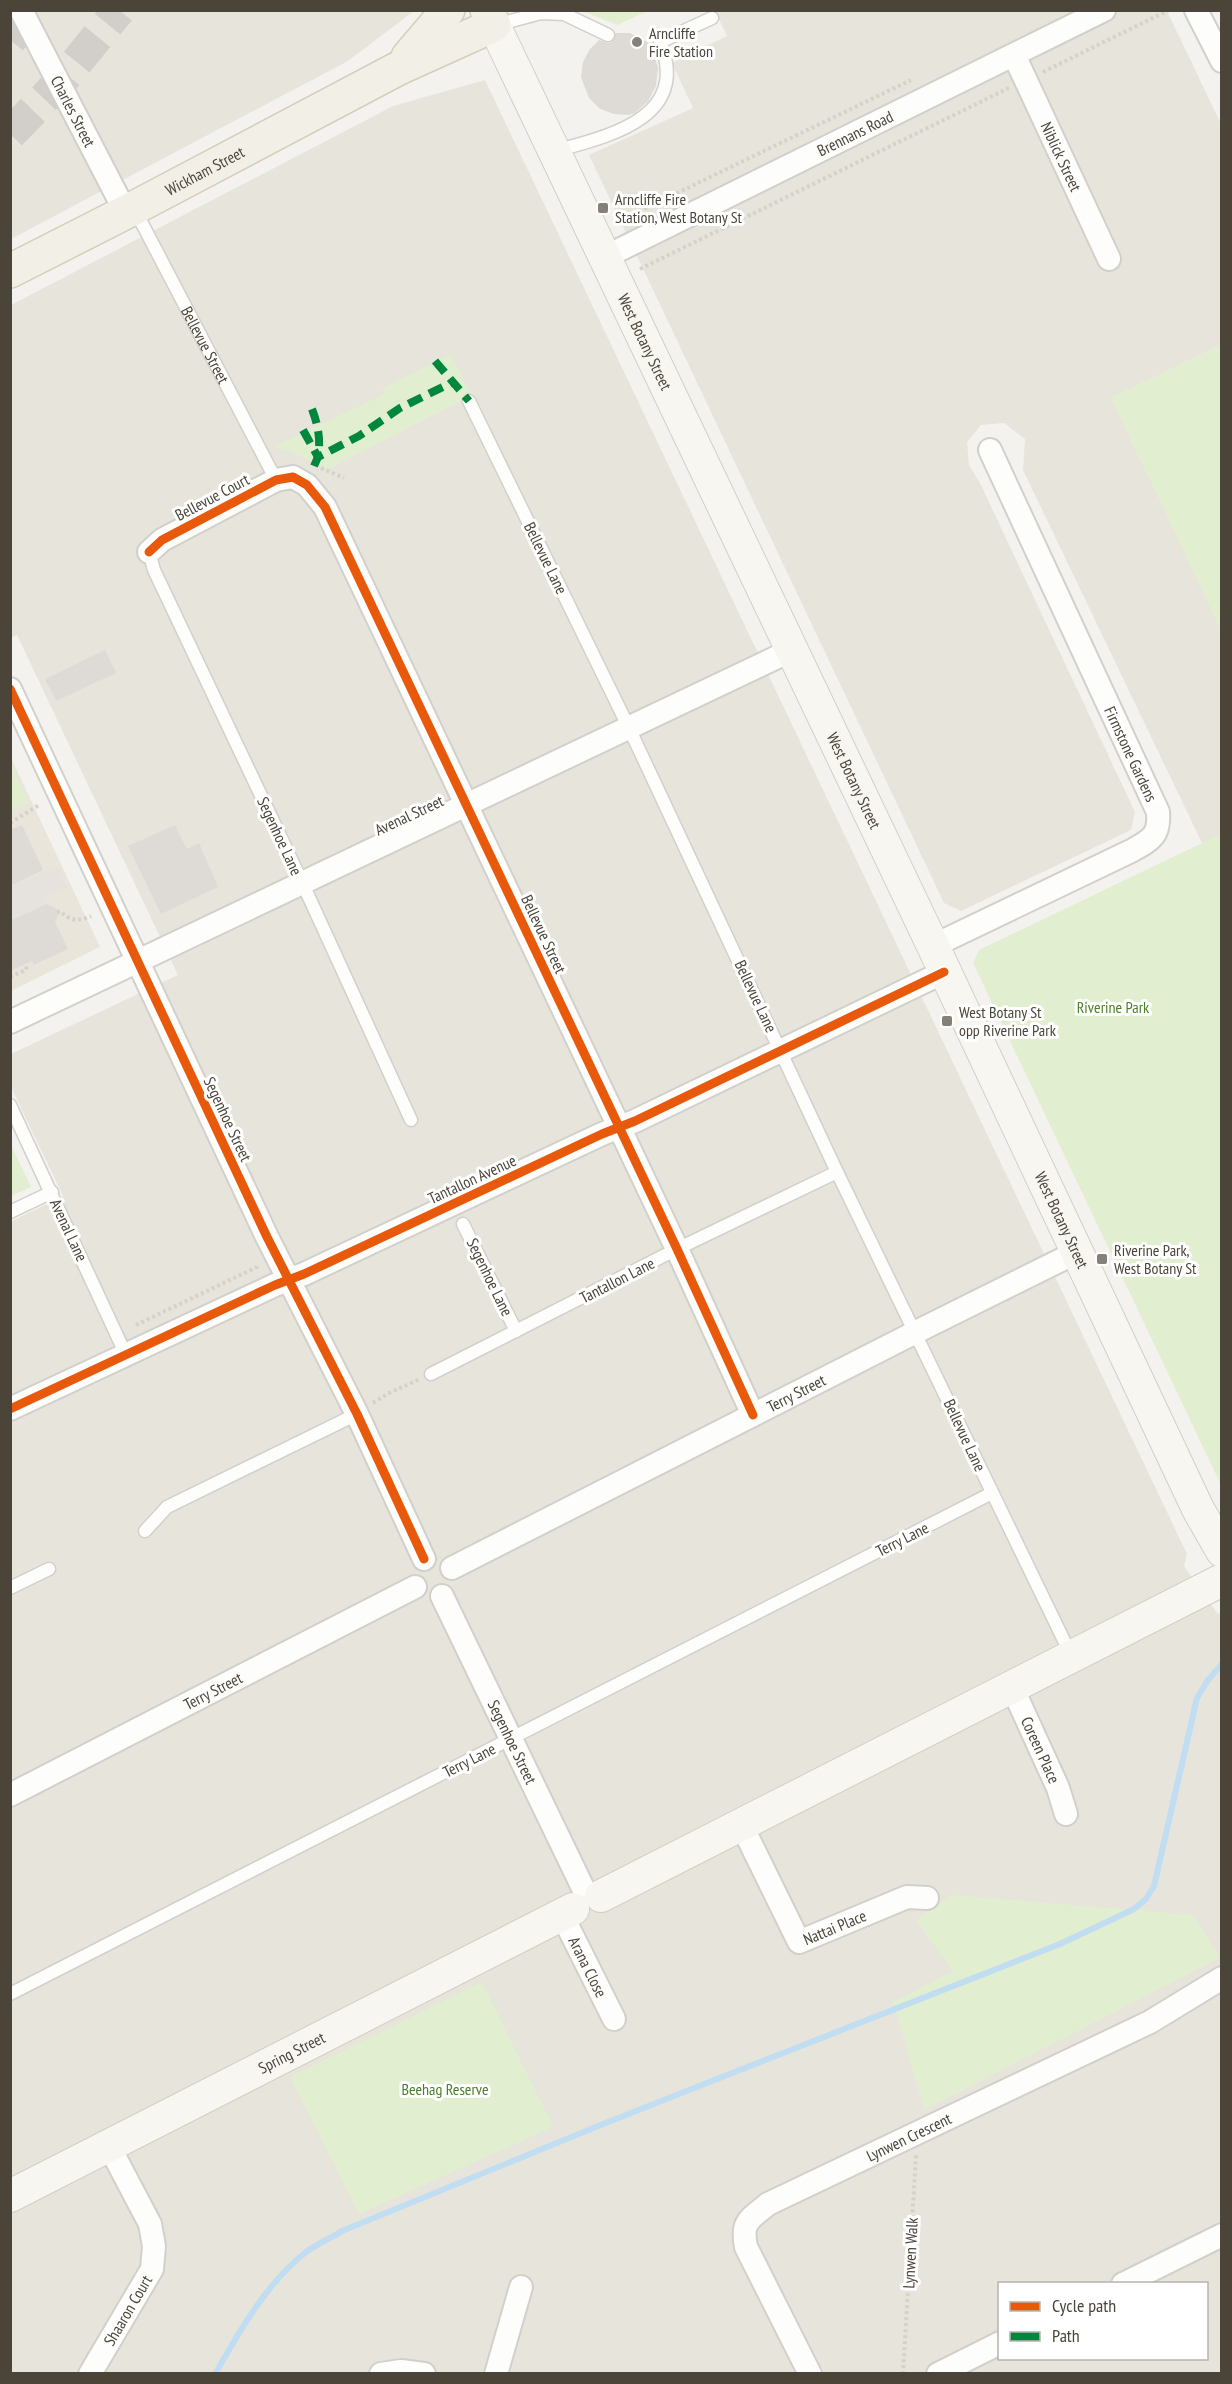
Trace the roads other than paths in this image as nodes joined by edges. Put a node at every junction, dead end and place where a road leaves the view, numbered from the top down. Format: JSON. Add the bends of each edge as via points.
{"nodes":[{"id":1,"x":21,"y":10,"type":"edge"},
{"id":2,"x":448,"y":10,"type":"edge"},
{"id":3,"x":1104,"y":10,"type":"edge"},
{"id":4,"x":1196,"y":10,"type":"edge"},
{"id":5,"x":490,"y":18,"type":"edge"},
{"id":6,"x":712,"y":18,"type":"dead end"},
{"id":7,"x":608,"y":35,"type":"dead end"},
{"id":8,"x":1014,"y":55,"type":"junction"},
{"id":9,"x":1221,"y":61,"type":"edge"},
{"id":10,"x":399,"y":68,"type":"junction"},
{"id":11,"x":553,"y":152,"type":"junction"},
{"id":12,"x":130,"y":210,"type":"junction"},
{"id":13,"x":605,"y":256,"type":"junction"},
{"id":14,"x":1109,"y":259,"type":"dead end"},
{"id":15,"x":10,"y":271,"type":"edge"},
{"id":16,"x":469,"y":401,"type":"dead end"},
{"id":17,"x":990,"y":450,"type":"dead end"},
{"id":18,"x":285,"y":479,"type":"junction"},
{"id":19,"x":149,"y":552,"type":"joint"},
{"id":20,"x":792,"y":650,"type":"junction"},
{"id":21,"x":10,"y":688,"type":"edge"},
{"id":22,"x":629,"y":728,"type":"junction"},
{"id":23,"x":467,"y":804,"type":"junction"},
{"id":24,"x":302,"y":882,"type":"junction"},
{"id":25,"x":939,"y":959,"type":"junction"},
{"id":26,"x":137,"y":960,"type":"junction"},
{"id":27,"x":10,"y":1022,"type":"edge"},
{"id":28,"x":781,"y":1050,"type":"junction"},
{"id":29,"x":10,"y":1105,"type":"edge"},
{"id":30,"x":411,"y":1120,"type":"dead end"},
{"id":31,"x":618,"y":1128,"type":"junction"},
{"id":32,"x":837,"y":1172,"type":"junction"},
{"id":33,"x":52,"y":1192,"type":"junction"},
{"id":34,"x":10,"y":1212,"type":"edge"},
{"id":35,"x":463,"y":1224,"type":"dead end"},
{"id":36,"x":677,"y":1249,"type":"junction"},
{"id":37,"x":1077,"y":1252,"type":"junction"},
{"id":38,"x":290,"y":1280,"type":"junction"},
{"id":39,"x":516,"y":1331,"type":"junction"},
{"id":40,"x":916,"y":1332,"type":"junction"},
{"id":41,"x":126,"y":1355,"type":"junction"},
{"id":42,"x":431,"y":1374,"type":"dead end"},
{"id":43,"x":10,"y":1409,"type":"edge"},
{"id":44,"x":357,"y":1414,"type":"junction"},
{"id":45,"x":753,"y":1415,"type":"junction"},
{"id":46,"x":992,"y":1493,"type":"junction"},
{"id":47,"x":145,"y":1531,"type":"dead end"},
{"id":48,"x":1221,"y":1551,"type":"edge"},
{"id":49,"x":424,"y":1559,"type":"junction"},
{"id":50,"x":452,"y":1568,"type":"junction"},
{"id":51,"x":49,"y":1569,"type":"dead end"},
{"id":52,"x":1221,"y":1580,"type":"edge"},
{"id":53,"x":415,"y":1587,"type":"junction"},
{"id":54,"x":10,"y":1588,"type":"edge"},
{"id":55,"x":442,"y":1596,"type":"junction"},
{"id":56,"x":1072,"y":1657,"type":"junction"},
{"id":57,"x":1012,"y":1687,"type":"junction"},
{"id":58,"x":511,"y":1739,"type":"junction"},
{"id":59,"x":10,"y":1795,"type":"edge"},
{"id":60,"x":1066,"y":1814,"type":"dead end"},
{"id":61,"x":741,"y":1824,"type":"junction"},
{"id":62,"x":927,"y":1898,"type":"dead end"},
{"id":63,"x":580,"y":1902,"type":"junction"},
{"id":64,"x":1221,"y":1978,"type":"edge"},
{"id":65,"x":10,"y":1994,"type":"edge"},
{"id":66,"x":614,"y":2019,"type":"dead end"},
{"id":67,"x":108,"y":2146,"type":"junction"},
{"id":68,"x":10,"y":2196,"type":"edge"},
{"id":69,"x":1221,"y":2235,"type":"edge"},
{"id":70,"x":1125,"y":2282,"type":"edge"},
{"id":71,"x":521,"y":2287,"type":"dead end"},
{"id":72,"x":998,"y":2343,"type":"edge"},
{"id":73,"x":90,"y":2373,"type":"edge"},
{"id":74,"x":381,"y":2373,"type":"edge"},
{"id":75,"x":424,"y":2373,"type":"edge"},
{"id":76,"x":496,"y":2373,"type":"edge"},
{"id":77,"x":810,"y":2373,"type":"edge"},
{"id":78,"x":938,"y":2373,"type":"edge"}],
"edges":[{"from":1,"to":12,"type":"street","name":"Charles Street"},
{"from":2,"to":10,"type":"main road","name":"Wickham Street"},
{"from":3,"to":8,"type":"street","name":"Brennans Road"},
{"from":4,"to":9,"type":"street"},
{"from":5,"to":7,"type":"lane","via":[[564,14]]},
{"from":5,"to":10,"type":"main road","name":"Wickham Street"},
{"from":5,"to":11,"type":"main road","name":"West Botany Street"},
{"from":6,"to":11,"type":"lane","via":[[660,42],[665,52],[667,79],[660,100],[649,113],[628,128]]},
{"from":8,"to":13,"type":"street","name":"Brennans Road"},
{"from":8,"to":14,"type":"street","name":"Niblick Street"},
{"from":10,"to":12,"type":"main road","name":"Wickham Street"},
{"from":11,"to":13,"type":"main road","name":"West Botany Street"},
{"from":12,"to":15,"type":"main road","name":"Wickham Street"},
{"from":12,"to":18,"type":"lane","name":"Bellevue Street"},
{"from":13,"to":20,"type":"main road","name":"West Botany Street"},
{"from":16,"to":22,"type":"lane","name":"Bellevue Lane"},
{"from":17,"to":25,"type":"street","name":"Firmstone Gardens","via":[[1158,812],[1159,824],[1149,841]]},
{"from":18,"to":19,"type":"street","name":"Bellevue Court","via":[[162,540]]},
{"from":18,"to":23,"type":"street","name":"Bellevue Street","via":[[307,485],[334,523]]},
{"from":19,"to":24,"type":"lane","name":"Segenhoe Lane","via":[[154,570]]},
{"from":20,"to":22,"type":"street","name":"Avenal Street"},
{"from":20,"to":25,"type":"main road","name":"West Botany Street"},
{"from":21,"to":26,"type":"street","name":"Segenhoe Street"},
{"from":22,"to":23,"type":"street","name":"Avenal Street"},
{"from":22,"to":28,"type":"lane","name":"Bellevue Lane"},
{"from":23,"to":24,"type":"street","name":"Avenal Street"},
{"from":23,"to":31,"type":"street","name":"Bellevue Street"},
{"from":24,"to":26,"type":"street","name":"Avenal Street"},
{"from":24,"to":30,"type":"lane","name":"Segenhoe Lane"},
{"from":25,"to":28,"type":"street","name":"Tantallon Avenue"},
{"from":25,"to":37,"type":"main road","name":"West Botany Street"},
{"from":26,"to":27,"type":"street","name":"Avenal Street"},
{"from":26,"to":38,"type":"street","name":"Segenhoe Street"},
{"from":28,"to":31,"type":"street","name":"Tantallon Avenue"},
{"from":28,"to":32,"type":"lane","name":"Bellevue Lane"},
{"from":29,"to":33,"type":"lane","name":"Avenal Lane"},
{"from":31,"to":36,"type":"street","name":"Bellevue Street"},
{"from":31,"to":38,"type":"street","name":"Tantallon Avenue"},
{"from":32,"to":36,"type":"lane","name":"Tantallon Lane"},
{"from":32,"to":40,"type":"lane","name":"Bellevue Lane"},
{"from":33,"to":34,"type":"lane"},
{"from":33,"to":41,"type":"lane","name":"Avenal Lane"},
{"from":35,"to":39,"type":"lane","name":"Segenhoe Lane"},
{"from":36,"to":39,"type":"lane","name":"Tantallon Lane"},
{"from":36,"to":45,"type":"street","name":"Bellevue Street"},
{"from":37,"to":40,"type":"street","name":"Terry Street"},
{"from":37,"to":48,"type":"main road","name":"West Botany Street"},
{"from":38,"to":41,"type":"street","name":"Tantallon Avenue"},
{"from":38,"to":44,"type":"street","name":"Segenhoe Street"},
{"from":39,"to":42,"type":"lane","name":"Tantallon Lane"},
{"from":40,"to":45,"type":"street","name":"Terry Street"},
{"from":40,"to":46,"type":"lane","name":"Bellevue Lane"},
{"from":41,"to":43,"type":"street","name":"Tantallon Avenue"},
{"from":44,"to":47,"type":"lane","via":[[167,1507]]},
{"from":44,"to":49,"type":"street","name":"Segenhoe Street"},
{"from":45,"to":50,"type":"street","name":"Terry Street"},
{"from":46,"to":56,"type":"lane","name":"Bellevue Lane"},
{"from":46,"to":58,"type":"lane","name":"Terry Lane"},
{"from":49,"to":50,"type":"street","via":[[437,1557]]},
{"from":49,"to":53,"type":"street","via":[[414,1571]]},
{"from":50,"to":55,"type":"street","via":[[452,1587]]},
{"from":51,"to":54,"type":"lane"},
{"from":52,"to":56,"type":"main road","name":"Spring Street"},
{"from":53,"to":55,"type":"street","via":[[427,1597]]},
{"from":53,"to":59,"type":"street","name":"Terry Street"},
{"from":55,"to":58,"type":"street","name":"Segenhoe Street"},
{"from":56,"to":57,"type":"main road","name":"Spring Street"},
{"from":57,"to":60,"type":"street","name":"Coreen Place"},
{"from":57,"to":61,"type":"main road","name":"Spring Street"},
{"from":58,"to":63,"type":"street","name":"Segenhoe Street"},
{"from":58,"to":65,"type":"lane","name":"Terry Lane"},
{"from":61,"to":62,"type":"street","name":"Nattai Place","via":[[799,1942],[907,1897]]},
{"from":61,"to":63,"type":"main road","name":"Spring Street"},
{"from":63,"to":66,"type":"street","name":"Arana Close"},
{"from":63,"to":67,"type":"main road","name":"Spring Street"},
{"from":64,"to":77,"type":"street","name":"Lynwen Crescent","via":[[1150,2022],[768,2204],[750,2218],[743,2232],[746,2247]]},
{"from":67,"to":68,"type":"main road","name":"Spring Street"},
{"from":67,"to":73,"type":"street","name":"Shaaron Court","via":[[150,2224],[154,2246],[152,2269]]},
{"from":69,"to":70,"type":"street"},
{"from":71,"to":76,"type":"street"},
{"from":72,"to":78,"type":"street"},
{"from":74,"to":75,"type":"street"}]}
